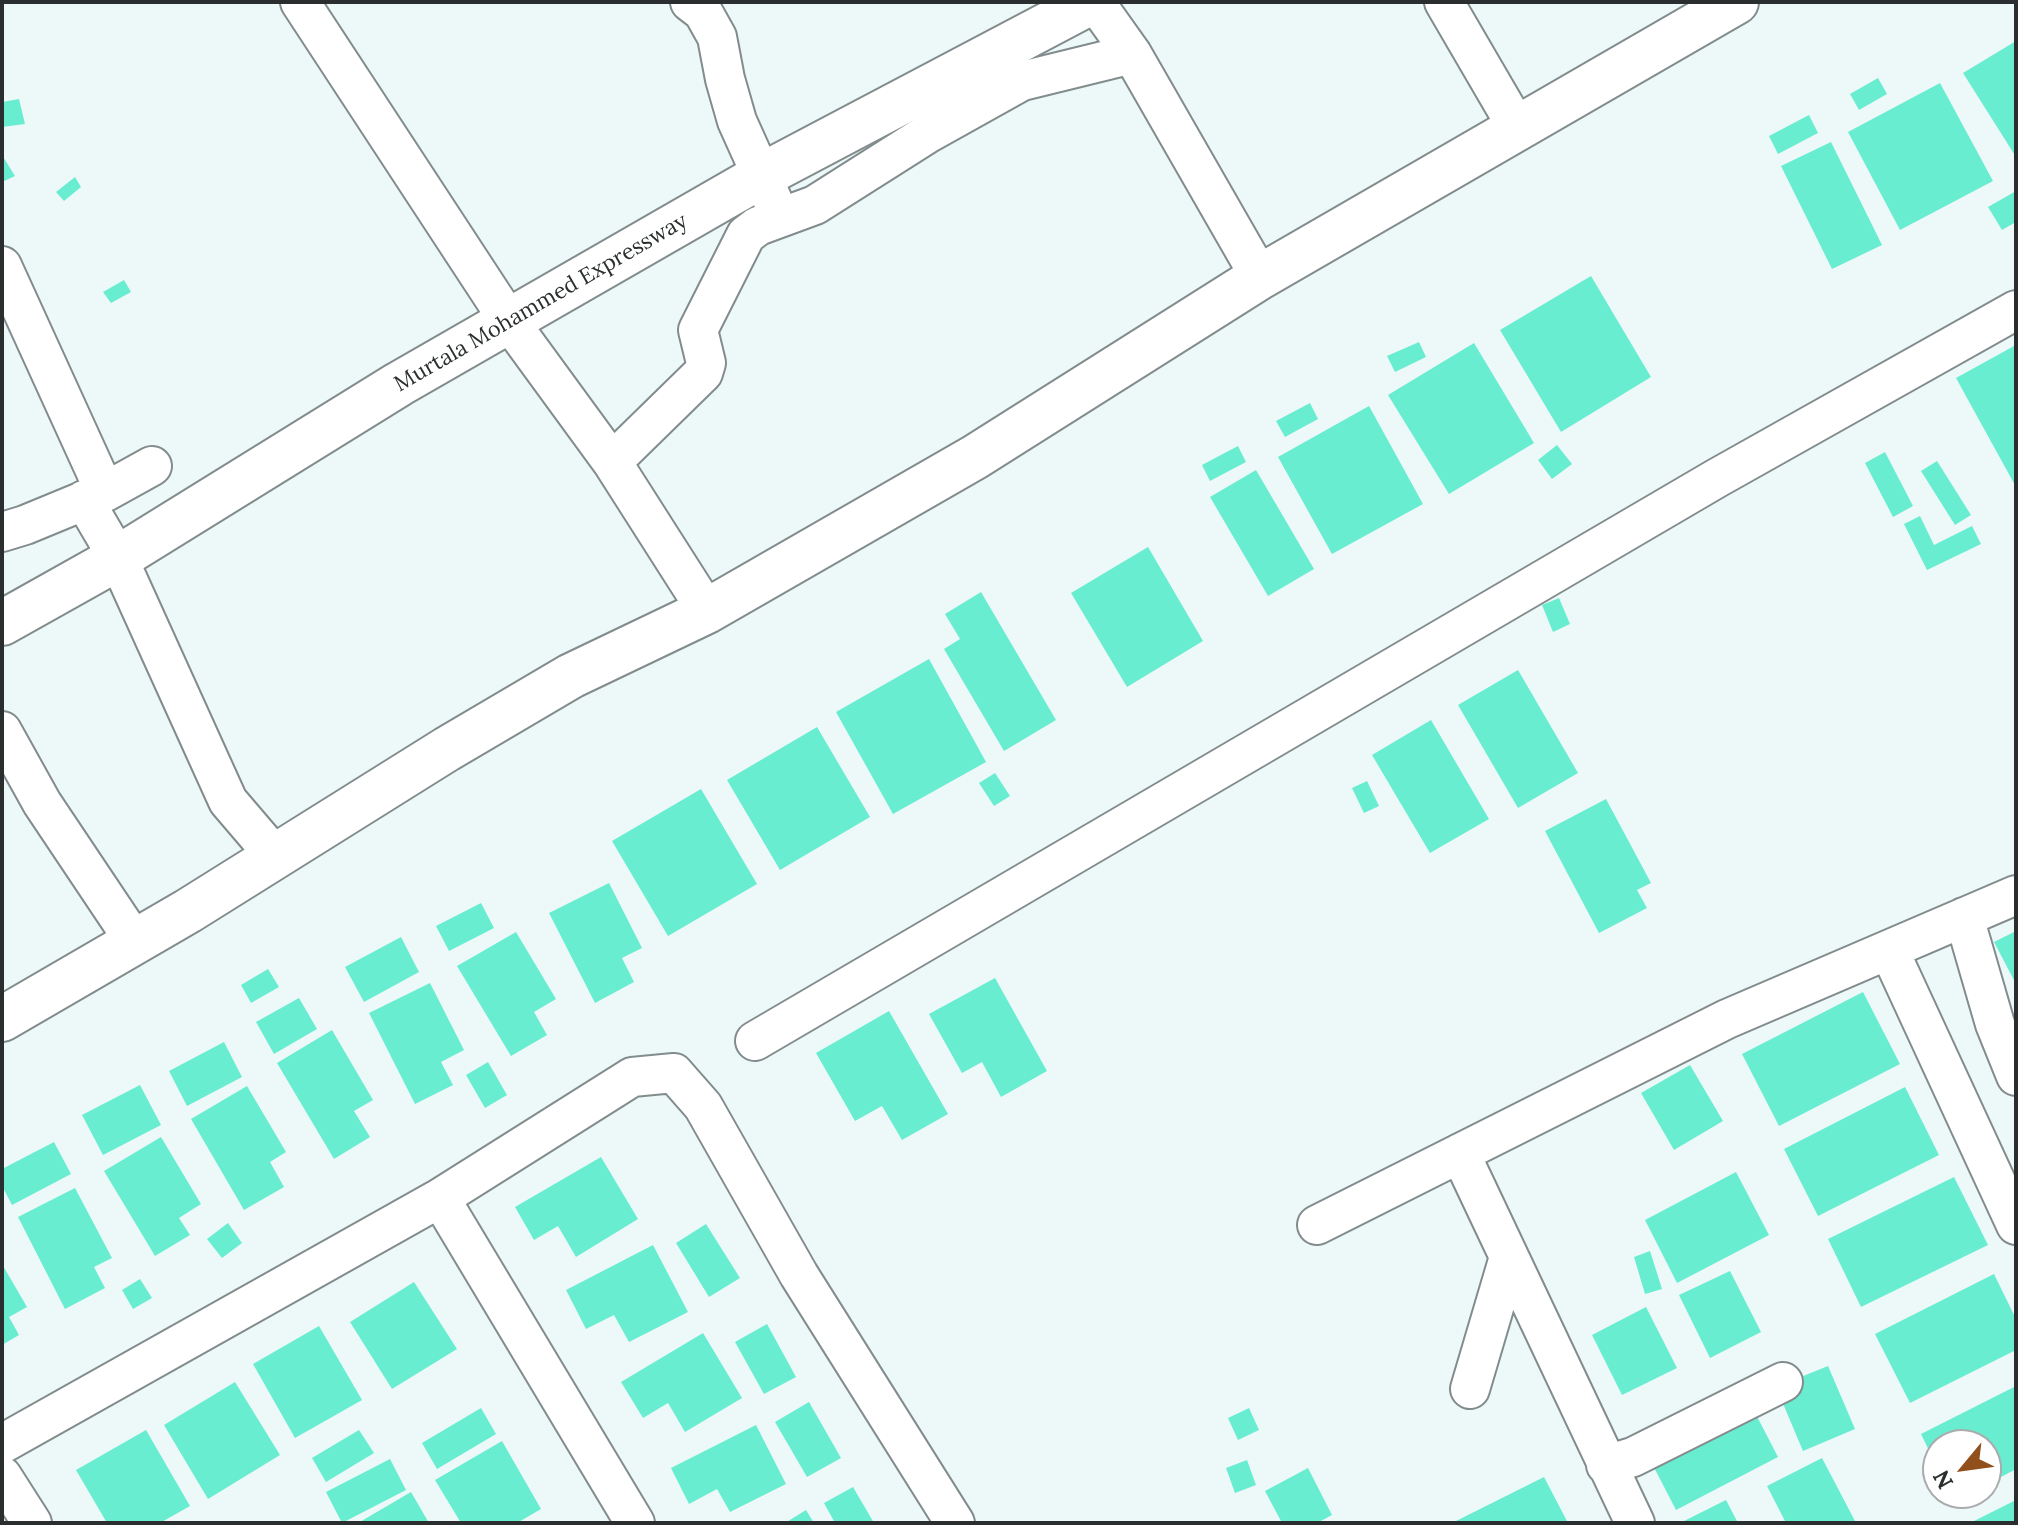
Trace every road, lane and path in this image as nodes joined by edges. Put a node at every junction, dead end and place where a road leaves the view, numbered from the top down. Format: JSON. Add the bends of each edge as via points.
{"nodes":[{"id":1,"x":300,"y":2,"type":"edge"},
{"id":2,"x":690,"y":2,"type":"edge"},
{"id":3,"x":1093,"y":2,"type":"edge"},
{"id":4,"x":1444,"y":2,"type":"edge"},
{"id":5,"x":1736,"y":2,"type":"edge"},
{"id":6,"x":1132,"y":54,"type":"junction"},
{"id":7,"x":1518,"y":129,"type":"junction"},
{"id":8,"x":761,"y":176,"type":"junction"},
{"id":9,"x":781,"y":218,"type":"junction"},
{"id":10,"x":2,"y":266,"type":"edge"},
{"id":11,"x":1260,"y":277,"type":"junction"},
{"id":12,"x":2016,"y":310,"type":"edge"},
{"id":13,"x":13,"y":316,"type":"edge"},
{"id":14,"x":509,"y":321,"type":"junction"},
{"id":15,"x":612,"y":462,"type":"junction"},
{"id":16,"x":152,"y":466,"type":"dead end"},
{"id":17,"x":95,"y":496,"type":"junction"},
{"id":18,"x":2,"y":532,"type":"edge"},
{"id":19,"x":118,"y":558,"type":"junction"},
{"id":20,"x":707,"y":611,"type":"junction"},
{"id":21,"x":2,"y":623,"type":"edge"},
{"id":22,"x":2,"y":731,"type":"edge"},
{"id":23,"x":275,"y":856,"type":"junction"},
{"id":24,"x":2016,"y":895,"type":"edge"},
{"id":25,"x":1964,"y":917,"type":"junction"},
{"id":26,"x":135,"y":942,"type":"junction"},
{"id":27,"x":1889,"y":950,"type":"junction"},
{"id":28,"x":2,"y":1019,"type":"edge"},
{"id":29,"x":755,"y":1041,"type":"dead end"},
{"id":30,"x":2016,"y":1076,"type":"edge"},
{"id":31,"x":1460,"y":1153,"type":"junction"},
{"id":32,"x":440,"y":1198,"type":"junction"},
{"id":33,"x":1317,"y":1225,"type":"dead end"},
{"id":34,"x":2016,"y":1225,"type":"edge"},
{"id":35,"x":1509,"y":1257,"type":"junction"},
{"id":36,"x":1783,"y":1382,"type":"dead end"},
{"id":37,"x":1470,"y":1389,"type":"dead end"},
{"id":38,"x":2,"y":1444,"type":"edge"},
{"id":39,"x":1606,"y":1465,"type":"junction"},
{"id":40,"x":2,"y":1476,"type":"edge"},
{"id":41,"x":32,"y":1523,"type":"edge"},
{"id":42,"x":635,"y":1523,"type":"edge"},
{"id":43,"x":955,"y":1523,"type":"edge"},
{"id":44,"x":1635,"y":1523,"type":"edge"}],
"edges":[{"from":1,"to":14,"type":"street"},
{"from":2,"to":8,"type":"street","via":[[703,12],[717,37],[737,121]]},
{"from":3,"to":6,"type":"street"},
{"from":3,"to":8,"type":"main road","name":"Murtala Mohammed Expressway"},
{"from":4,"to":7,"type":"street"},
{"from":5,"to":7,"type":"main road"},
{"from":6,"to":9,"type":"street","via":[[1022,81],[815,205]]},
{"from":6,"to":11,"type":"street"},
{"from":7,"to":11,"type":"main road"},
{"from":8,"to":9,"type":"street"},
{"from":8,"to":14,"type":"main road","name":"Murtala Mohammed Expressway"},
{"from":9,"to":15,"type":"street","via":[[746,235],[711,303],[698,330],[706,363],[703,373]]},
{"from":10,"to":13,"type":"street"},
{"from":11,"to":20,"type":"main road","via":[[975,457]]},
{"from":12,"to":29,"type":"street","via":[[1703,486]]},
{"from":13,"to":17,"type":"street"},
{"from":14,"to":15,"type":"street"},
{"from":14,"to":19,"type":"main road","name":"Murtala Mohammed Expressway"},
{"from":15,"to":20,"type":"street"},
{"from":16,"to":17,"type":"street"},
{"from":17,"to":18,"type":"street"},
{"from":17,"to":19,"type":"street"},
{"from":19,"to":21,"type":"main road","name":"Murtala Mohammed Expressway"},
{"from":19,"to":23,"type":"street","via":[[228,801]]},
{"from":20,"to":23,"type":"main road","via":[[571,676]]},
{"from":22,"to":26,"type":"street","via":[[42,803]]},
{"from":23,"to":26,"type":"main road"},
{"from":24,"to":25,"type":"street"},
{"from":25,"to":27,"type":"street"},
{"from":25,"to":30,"type":"street"},
{"from":26,"to":28,"type":"main road"},
{"from":27,"to":31,"type":"street","via":[[1727,1019]]},
{"from":27,"to":34,"type":"street"},
{"from":31,"to":33,"type":"street"},
{"from":31,"to":35,"type":"street"},
{"from":32,"to":38,"type":"street"},
{"from":32,"to":42,"type":"street"},
{"from":32,"to":43,"type":"street","via":[[632,1077],[674,1073],[703,1106],[799,1275]]},
{"from":35,"to":37,"type":"street"},
{"from":35,"to":39,"type":"street"},
{"from":36,"to":39,"type":"street","via":[[1633,1457]]},
{"from":39,"to":44,"type":"street"},
{"from":40,"to":41,"type":"street"}]}
